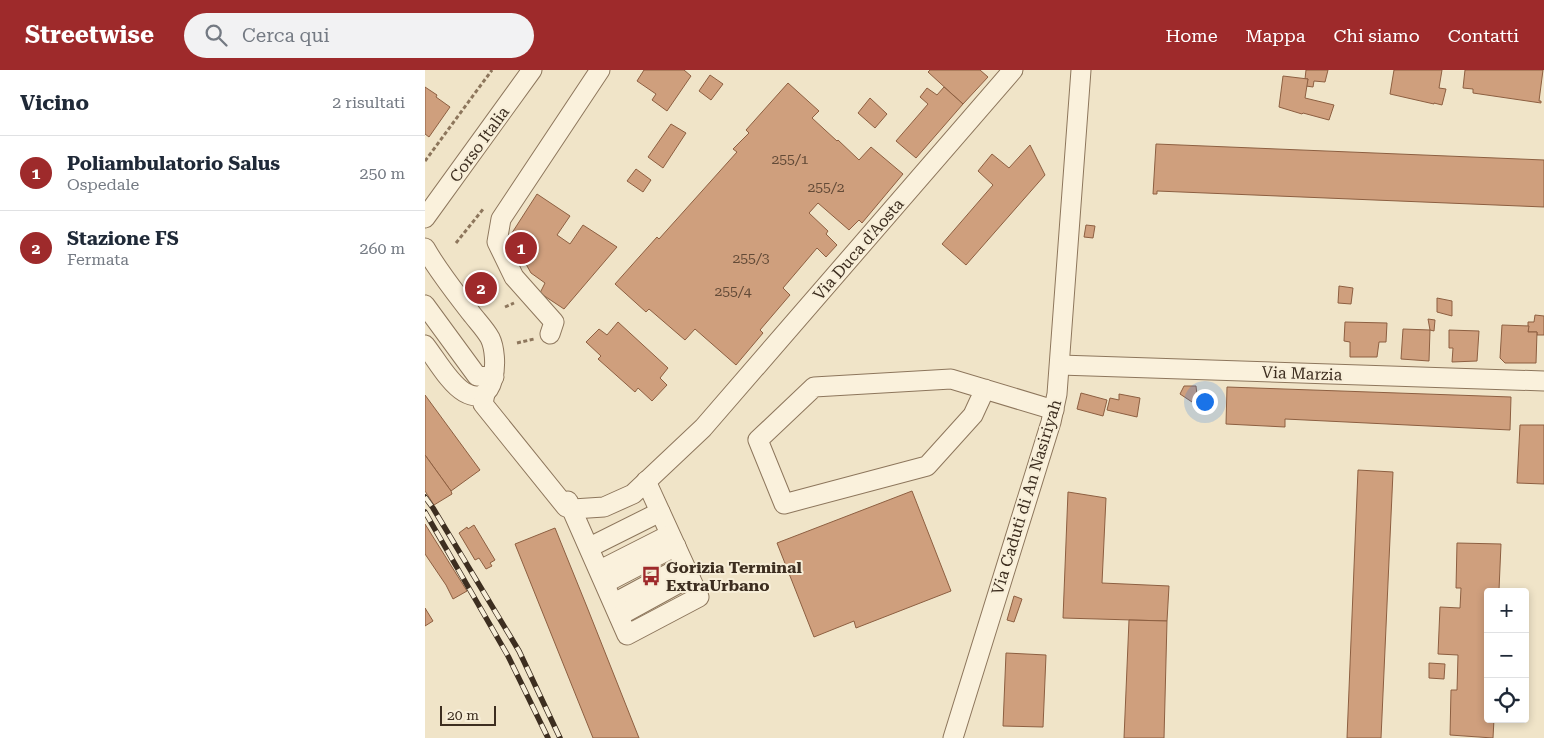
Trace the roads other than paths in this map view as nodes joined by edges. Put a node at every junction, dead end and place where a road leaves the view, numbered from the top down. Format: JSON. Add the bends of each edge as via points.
{"nodes":[{"id":1,"x":532,"y":70,"type":"edge"},
{"id":2,"x":600,"y":70,"type":"edge"},
{"id":3,"x":1013,"y":70,"type":"edge"},
{"id":4,"x":1081,"y":70,"type":"edge"},
{"id":5,"x":425,"y":218,"type":"edge"},
{"id":6,"x":425,"y":248,"type":"edge"},
{"id":7,"x":425,"y":305,"type":"edge"},
{"id":8,"x":550,"y":334,"type":"dead end"},
{"id":9,"x":425,"y":345,"type":"edge"},
{"id":10,"x":1061,"y":365,"type":"junction"},
{"id":11,"x":1544,"y":381,"type":"edge"},
{"id":12,"x":489,"y":385,"type":"junction"},
{"id":13,"x":985,"y":389,"type":"junction"},
{"id":14,"x":1054,"y":410,"type":"junction"},
{"id":15,"x":646,"y":481,"type":"junction"},
{"id":16,"x":573,"y":509,"type":"junction"},
{"id":17,"x":678,"y":551,"type":"junction"},
{"id":18,"x":607,"y":588,"type":"junction"},
{"id":19,"x":953,"y":738,"type":"edge"}],
"edges":[{"from":1,"to":5,"type":"street","name":"Corso Italia"},
{"from":2,"to":8,"type":"street","via":[[501,219],[497,242],[514,277],[554,322]]},
{"from":3,"to":15,"type":"street","name":"Via Duca d'Aosta","via":[[703,428]]},
{"from":4,"to":10,"type":"street","name":"Via Caduti di An Nasiriyah"},
{"from":6,"to":12,"type":"street","via":[[490,338],[494,360]]},
{"from":7,"to":12,"type":"street","via":[[477,376]]},
{"from":9,"to":12,"type":"street","via":[[458,388],[477,396]]},
{"from":10,"to":11,"type":"street","name":"Via Marzia"},
{"from":10,"to":14,"type":"street","name":"Via Caduti di An Nasiriyah"},
{"from":12,"to":16,"type":"street","via":[[483,404],[566,506]]},
{"from":13,"to":13,"type":"street","via":[[951,379],[814,387],[758,440],[784,504],[927,466],[973,415]]},
{"from":13,"to":14,"type":"street"},
{"from":14,"to":19,"type":"street","name":"Via Caduti di An Nasiriyah"},
{"from":15,"to":16,"type":"street","name":"Via Duca d'Aosta","via":[[633,494],[604,507]]},
{"from":15,"to":17,"type":"street"},
{"from":16,"to":18,"type":"street"},
{"from":17,"to":18,"type":"street"},
{"from":17,"to":18,"type":"street"},
{"from":17,"to":18,"type":"street"},
{"from":17,"to":18,"type":"street","via":[[699,597],[627,635]]}]}
